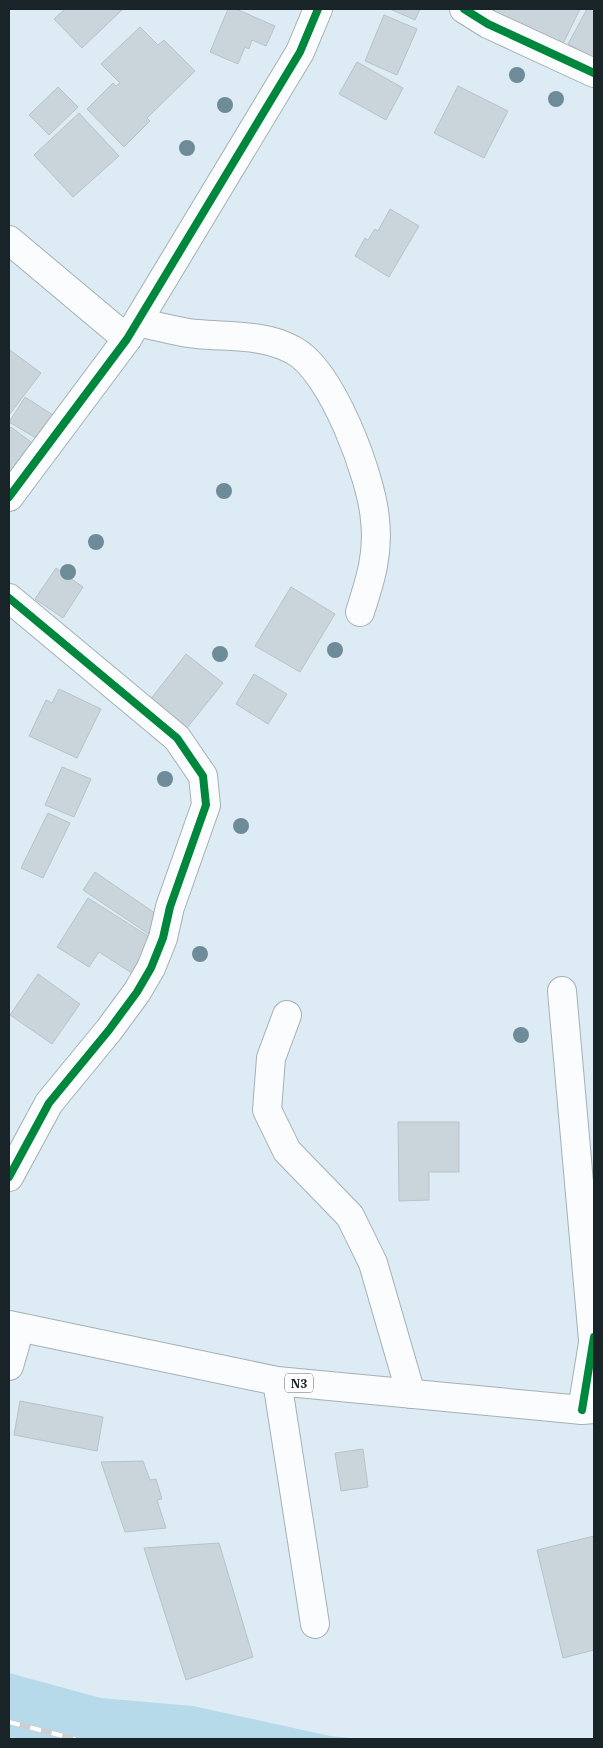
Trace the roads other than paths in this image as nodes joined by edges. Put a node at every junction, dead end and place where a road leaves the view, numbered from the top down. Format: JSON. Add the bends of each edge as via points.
{"nodes":[{"id":1,"x":318,"y":9,"type":"edge"},
{"id":2,"x":464,"y":9,"type":"edge"},
{"id":3,"x":594,"y":73,"type":"edge"},
{"id":4,"x":9,"y":240,"type":"edge"},
{"id":5,"x":132,"y":331,"type":"junction"},
{"id":6,"x":9,"y":497,"type":"edge"},
{"id":7,"x":9,"y":598,"type":"edge"},
{"id":8,"x":360,"y":612,"type":"dead end"},
{"id":9,"x":562,"y":991,"type":"dead end"},
{"id":10,"x":287,"y":1015,"type":"dead end"},
{"id":11,"x":9,"y":1177,"type":"edge"},
{"id":12,"x":14,"y":1327,"type":"edge"},
{"id":13,"x":594,"y":1339,"type":"edge"},
{"id":14,"x":9,"y":1366,"type":"edge"},
{"id":15,"x":277,"y":1381,"type":"junction"},
{"id":16,"x":411,"y":1394,"type":"junction"},
{"id":17,"x":588,"y":1410,"type":"edge"},
{"id":18,"x":315,"y":1624,"type":"dead end"}],
"edges":[{"from":1,"to":5,"type":"main road","via":[[300,52]]},
{"from":2,"to":3,"type":"main road","via":[[488,24]]},
{"from":4,"to":5,"type":"main road"},
{"from":5,"to":6,"type":"main road"},
{"from":5,"to":8,"type":"main road","via":[[263,338],[295,350],[316,371],[338,406],[363,464],[376,520],[374,568]]},
{"from":7,"to":11,"type":"main road","via":[[177,738],[203,776],[206,804],[151,968],[138,992],[49,1103]]},
{"from":9,"to":13,"type":"main road"},
{"from":10,"to":16,"type":"main road","via":[[270,1058],[267,1110],[287,1151],[350,1216],[373,1263]]},
{"from":12,"to":14,"type":"main road"},
{"from":12,"to":15,"type":"main road","number":"N3"},
{"from":13,"to":17,"type":"main road"},
{"from":15,"to":16,"type":"main road","number":"N3"},
{"from":15,"to":18,"type":"main road"},
{"from":16,"to":17,"type":"main road","number":"N3"}]}
